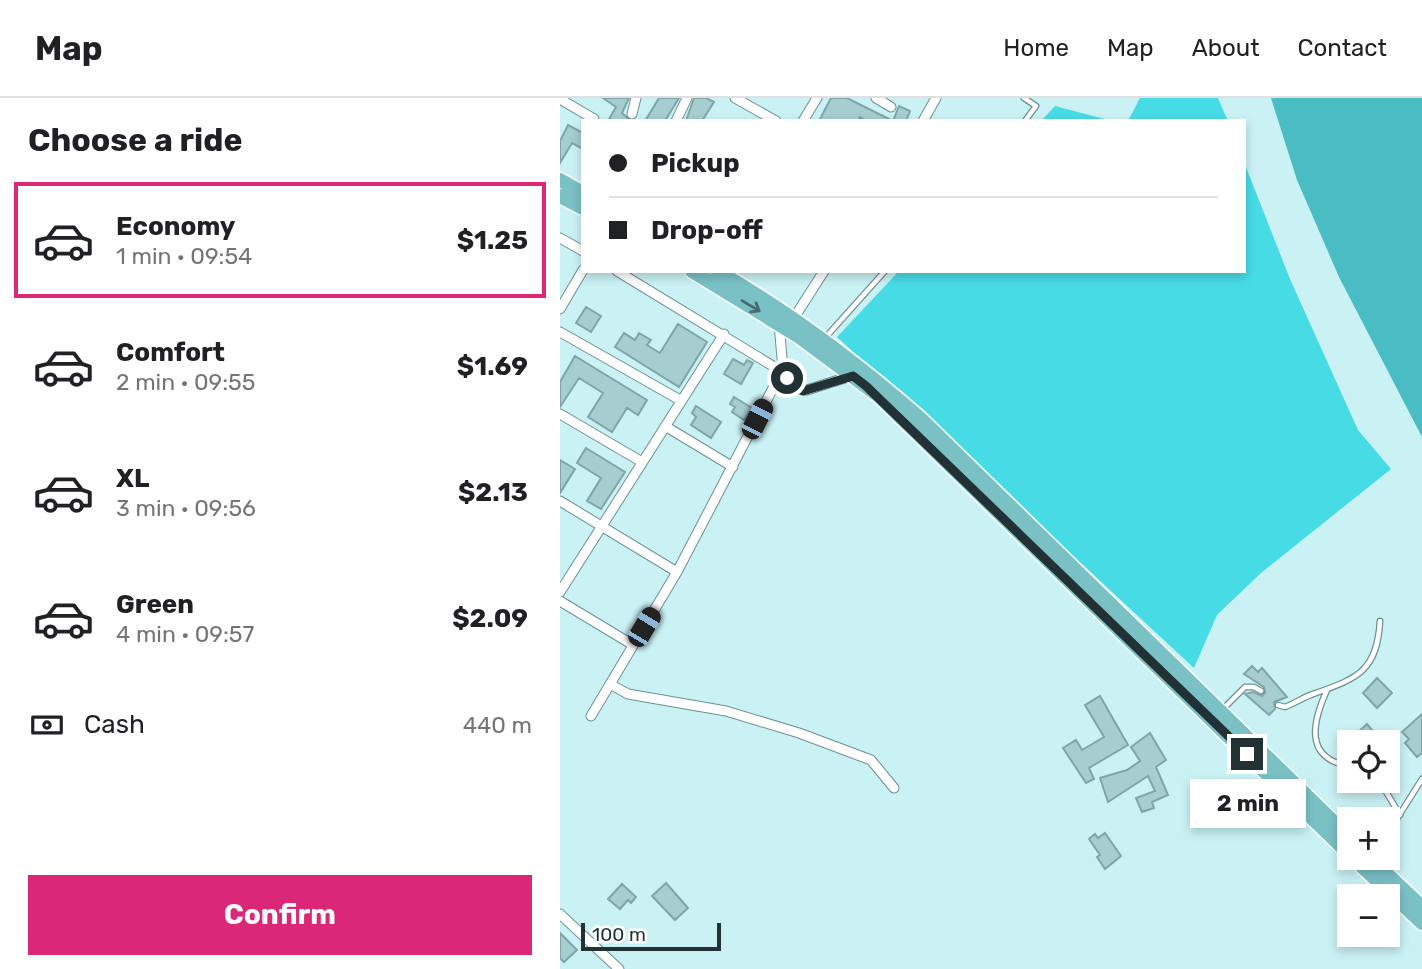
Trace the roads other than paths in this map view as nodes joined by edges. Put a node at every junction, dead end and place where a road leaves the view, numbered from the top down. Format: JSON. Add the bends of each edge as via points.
{"nodes":[{"id":1,"x":636,"y":98,"type":"edge"},
{"id":2,"x":687,"y":98,"type":"edge"},
{"id":3,"x":735,"y":98,"type":"edge"},
{"id":4,"x":817,"y":98,"type":"edge"},
{"id":5,"x":876,"y":98,"type":"edge"},
{"id":6,"x":936,"y":98,"type":"edge"},
{"id":7,"x":1024,"y":98,"type":"edge"},
{"id":8,"x":560,"y":99,"type":"edge"},
{"id":9,"x":891,"y":107,"type":"dead end"},
{"id":10,"x":632,"y":114,"type":"dead end"},
{"id":11,"x":594,"y":119,"type":"dead end"},
{"id":12,"x":677,"y":119,"type":"edge"},
{"id":13,"x":772,"y":119,"type":"edge"},
{"id":14,"x":804,"y":119,"type":"edge"},
{"id":15,"x":924,"y":119,"type":"edge"},
{"id":16,"x":1027,"y":119,"type":"edge"},
{"id":17,"x":560,"y":180,"type":"edge"},
{"id":18,"x":581,"y":192,"type":"edge"},
{"id":19,"x":560,"y":196,"type":"edge"},
{"id":20,"x":581,"y":207,"type":"edge"},
{"id":21,"x":560,"y":238,"type":"edge"},
{"id":22,"x":581,"y":250,"type":"edge"},
{"id":23,"x":581,"y":273,"type":"edge"},
{"id":24,"x":620,"y":273,"type":"edge"},
{"id":25,"x":695,"y":273,"type":"edge"},
{"id":26,"x":720,"y":273,"type":"edge"},
{"id":27,"x":823,"y":273,"type":"edge"},
{"id":28,"x":883,"y":273,"type":"edge"},
{"id":29,"x":560,"y":309,"type":"edge"},
{"id":30,"x":794,"y":318,"type":"junction"},
{"id":31,"x":779,"y":324,"type":"junction"},
{"id":32,"x":560,"y":332,"type":"edge"},
{"id":33,"x":724,"y":334,"type":"junction"},
{"id":34,"x":824,"y":340,"type":"junction"},
{"id":35,"x":782,"y":370,"type":"junction"},
{"id":36,"x":853,"y":376,"type":"junction"},
{"id":37,"x":680,"y":400,"type":"junction"},
{"id":38,"x":560,"y":414,"type":"edge"},
{"id":39,"x":665,"y":426,"type":"junction"},
{"id":40,"x":642,"y":462,"type":"junction"},
{"id":41,"x":733,"y":467,"type":"junction"},
{"id":42,"x":560,"y":501,"type":"edge"},
{"id":43,"x":601,"y":525,"type":"junction"},
{"id":44,"x":677,"y":572,"type":"junction"},
{"id":45,"x":560,"y":592,"type":"edge"},
{"id":46,"x":560,"y":601,"type":"edge"},
{"id":47,"x":1380,"y":621,"type":"dead end"},
{"id":48,"x":633,"y":645,"type":"junction"},
{"id":49,"x":610,"y":684,"type":"junction"},
{"id":50,"x":1327,"y":690,"type":"junction"},
{"id":51,"x":1261,"y":691,"type":"dead end"},
{"id":52,"x":1278,"y":705,"type":"dead end"},
{"id":53,"x":1221,"y":711,"type":"junction"},
{"id":54,"x":591,"y":716,"type":"dead end"},
{"id":55,"x":1337,"y":762,"type":"edge"},
{"id":56,"x":1422,"y":779,"type":"edge"},
{"id":57,"x":894,"y":788,"type":"dead end"},
{"id":58,"x":1400,"y":815,"type":"edge"},
{"id":59,"x":1337,"y":825,"type":"edge"},
{"id":60,"x":1337,"y":842,"type":"edge"},
{"id":61,"x":1366,"y":870,"type":"edge"},
{"id":62,"x":1383,"y":870,"type":"edge"},
{"id":63,"x":1422,"y":907,"type":"edge"},
{"id":64,"x":560,"y":914,"type":"edge"},
{"id":65,"x":1422,"y":923,"type":"edge"},
{"id":66,"x":619,"y":969,"type":"edge"}],
"edges":[{"from":1,"to":10,"type":"street"},
{"from":2,"to":12,"type":"street"},
{"from":3,"to":13,"type":"street"},
{"from":4,"to":14,"type":"street"},
{"from":5,"to":9,"type":"street"},
{"from":6,"to":15,"type":"street"},
{"from":7,"to":16,"type":"lane","via":[[1036,106]]},
{"from":8,"to":11,"type":"street"},
{"from":17,"to":18,"type":"main road"},
{"from":19,"to":20,"type":"main road"},
{"from":21,"to":22,"type":"street"},
{"from":23,"to":29,"type":"street"},
{"from":24,"to":33,"type":"street"},
{"from":25,"to":31,"type":"main road","one_way":true},
{"from":26,"to":30,"type":"main road"},
{"from":27,"to":30,"type":"street"},
{"from":28,"to":34,"type":"lane"},
{"from":30,"to":34,"type":"main road"},
{"from":31,"to":35,"type":"street"},
{"from":31,"to":36,"type":"main road"},
{"from":32,"to":37,"type":"street"},
{"from":33,"to":35,"type":"street"},
{"from":33,"to":37,"type":"street"},
{"from":34,"to":53,"type":"main road","via":[[921,419]]},
{"from":35,"to":36,"type":"street","via":[[803,391]]},
{"from":35,"to":41,"type":"street"},
{"from":36,"to":60,"type":"main road","via":[[910,426]]},
{"from":37,"to":39,"type":"street"},
{"from":38,"to":40,"type":"street"},
{"from":39,"to":40,"type":"street"},
{"from":39,"to":41,"type":"street"},
{"from":40,"to":43,"type":"street"},
{"from":41,"to":44,"type":"street"},
{"from":42,"to":43,"type":"street"},
{"from":43,"to":44,"type":"street"},
{"from":43,"to":45,"type":"street"},
{"from":44,"to":48,"type":"street"},
{"from":46,"to":48,"type":"street"},
{"from":47,"to":50,"type":"lane","via":[[1377,652],[1367,667]]},
{"from":48,"to":49,"type":"street"},
{"from":49,"to":54,"type":"street"},
{"from":49,"to":57,"type":"street","via":[[628,694],[726,711],[799,733],[871,760]]},
{"from":50,"to":52,"type":"lane","via":[[1285,707]]},
{"from":50,"to":55,"type":"lane","via":[[1313,734]]},
{"from":51,"to":53,"type":"lane","via":[[1245,687]]},
{"from":53,"to":59,"type":"main road"},
{"from":56,"to":58,"type":"lane"},
{"from":61,"to":65,"type":"main road"},
{"from":62,"to":63,"type":"main road"},
{"from":64,"to":66,"type":"street"}]}
